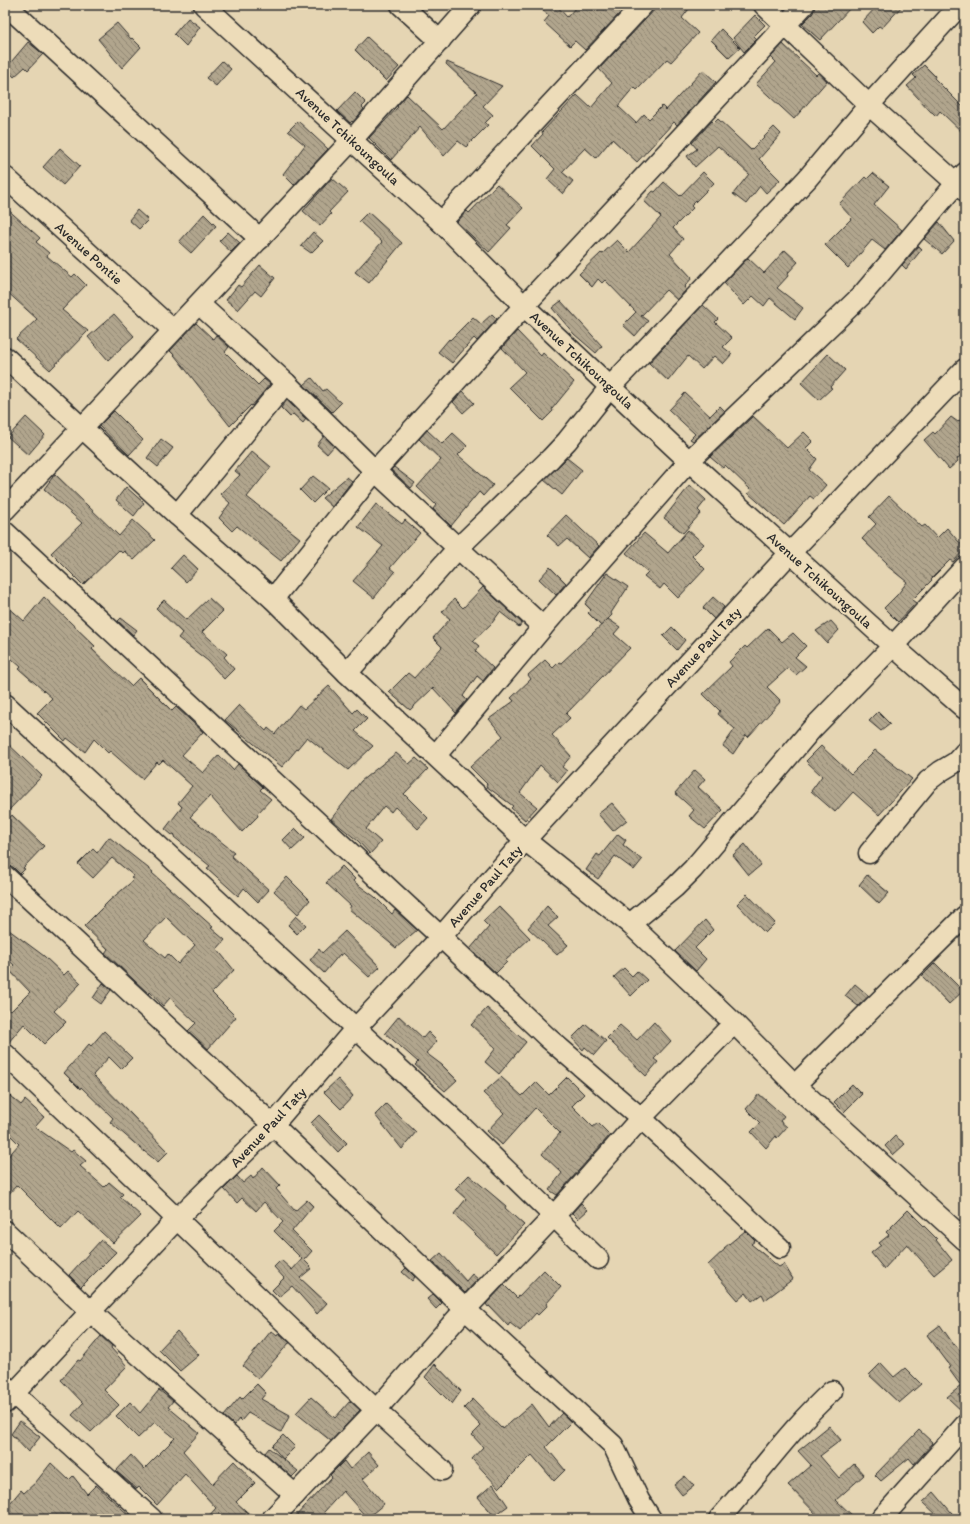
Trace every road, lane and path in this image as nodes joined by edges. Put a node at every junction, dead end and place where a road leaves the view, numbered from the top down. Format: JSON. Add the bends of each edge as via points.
{"nodes":[{"id":1,"x":6,"y":5,"type":"edge"},
{"id":2,"x":204,"y":5,"type":"edge"},
{"id":3,"x":401,"y":5,"type":"edge"},
{"id":4,"x":471,"y":5,"type":"edge"},
{"id":5,"x":643,"y":5,"type":"edge"},
{"id":6,"x":764,"y":5,"type":"edge"},
{"id":7,"x":804,"y":5,"type":"edge"},
{"id":8,"x":960,"y":5,"type":"edge"},
{"id":9,"x":786,"y":25,"type":"junction"},
{"id":10,"x":440,"y":41,"type":"junction"},
{"id":11,"x":869,"y":105,"type":"junction"},
{"id":12,"x":352,"y":140,"type":"junction"},
{"id":13,"x":5,"y":177,"type":"edge"},
{"id":14,"x":962,"y":182,"type":"edge"},
{"id":15,"x":441,"y":222,"type":"junction"},
{"id":16,"x":260,"y":239,"type":"junction"},
{"id":17,"x":199,"y":304,"type":"junction"},
{"id":18,"x":524,"y":306,"type":"junction"},
{"id":19,"x":173,"y":330,"type":"junction"},
{"id":20,"x":5,"y":357,"type":"edge"},
{"id":21,"x":965,"y":369,"type":"edge"},
{"id":22,"x":286,"y":383,"type":"junction"},
{"id":23,"x":610,"y":387,"type":"junction"},
{"id":24,"x":83,"y":428,"type":"junction"},
{"id":25,"x":689,"y":461,"type":"junction"},
{"id":26,"x":375,"y":471,"type":"junction"},
{"id":27,"x":5,"y":510,"type":"edge"},
{"id":28,"x":177,"y":515,"type":"junction"},
{"id":29,"x":5,"y":532,"type":"edge"},
{"id":30,"x":458,"y":548,"type":"junction"},
{"id":31,"x":790,"y":553,"type":"junction"},
{"id":32,"x":965,"y":567,"type":"edge"},
{"id":33,"x":273,"y":599,"type":"junction"},
{"id":34,"x":543,"y":627,"type":"junction"},
{"id":35,"x":892,"y":646,"type":"junction"},
{"id":36,"x":347,"y":673,"type":"junction"},
{"id":37,"x":5,"y":704,"type":"edge"},
{"id":38,"x":965,"y":709,"type":"edge"},
{"id":39,"x":965,"y":752,"type":"edge"},
{"id":40,"x":436,"y":755,"type":"junction"},
{"id":41,"x":525,"y":840,"type":"junction"},
{"id":42,"x":869,"y":853,"type":"dead end"},
{"id":43,"x":5,"y":876,"type":"edge"},
{"id":44,"x":965,"y":916,"type":"edge"},
{"id":45,"x":630,"y":924,"type":"junction"},
{"id":46,"x":441,"y":937,"type":"junction"},
{"id":47,"x":734,"y":1024,"type":"junction"},
{"id":48,"x":356,"y":1028,"type":"junction"},
{"id":49,"x":5,"y":1054,"type":"edge"},
{"id":50,"x":795,"y":1085,"type":"junction"},
{"id":51,"x":641,"y":1118,"type":"junction"},
{"id":52,"x":273,"y":1125,"type":"junction"},
{"id":53,"x":554,"y":1216,"type":"junction"},
{"id":54,"x":177,"y":1219,"type":"junction"},
{"id":55,"x":5,"y":1231,"type":"edge"},
{"id":56,"x":965,"y":1240,"type":"edge"},
{"id":57,"x":780,"y":1248,"type":"dead end"},
{"id":58,"x":598,"y":1259,"type":"dead end"},
{"id":59,"x":465,"y":1309,"type":"junction"},
{"id":60,"x":90,"y":1311,"type":"junction"},
{"id":61,"x":832,"y":1391,"type":"dead end"},
{"id":62,"x":8,"y":1394,"type":"edge"},
{"id":63,"x":376,"y":1410,"type":"junction"},
{"id":64,"x":965,"y":1425,"type":"edge"},
{"id":65,"x":442,"y":1470,"type":"dead end"},
{"id":66,"x":295,"y":1495,"type":"junction"},
{"id":67,"x":152,"y":1519,"type":"edge"},
{"id":68,"x":272,"y":1519,"type":"edge"},
{"id":69,"x":651,"y":1519,"type":"edge"},
{"id":70,"x":719,"y":1519,"type":"edge"},
{"id":71,"x":881,"y":1519,"type":"edge"}],
"edges":[{"from":1,"to":16,"type":"street"},
{"from":2,"to":12,"type":"street","name":"Avenue Tchikoungoula"},
{"from":3,"to":10,"type":"street"},
{"from":4,"to":10,"type":"street"},
{"from":5,"to":15,"type":"street"},
{"from":6,"to":9,"type":"street"},
{"from":7,"to":9,"type":"street"},
{"from":8,"to":11,"type":"street"},
{"from":9,"to":11,"type":"street"},
{"from":9,"to":18,"type":"street"},
{"from":10,"to":12,"type":"street"},
{"from":11,"to":14,"type":"street"},
{"from":11,"to":23,"type":"street","via":[[807,179]]},
{"from":12,"to":15,"type":"street","name":"Avenue Tchikoungoula"},
{"from":12,"to":16,"type":"street"},
{"from":13,"to":19,"type":"street","name":"Avenue Pontie"},
{"from":14,"to":25,"type":"street","via":[[862,295]]},
{"from":15,"to":18,"type":"street","name":"Avenue Tchikoungoula"},
{"from":16,"to":17,"type":"street"},
{"from":17,"to":19,"type":"street"},
{"from":17,"to":22,"type":"street"},
{"from":18,"to":23,"type":"street","name":"Avenue Tchikoungoula"},
{"from":18,"to":26,"type":"street"},
{"from":19,"to":24,"type":"street"},
{"from":20,"to":24,"type":"street"},
{"from":21,"to":31,"type":"street","name":"Avenue Paul Taty"},
{"from":22,"to":26,"type":"street"},
{"from":22,"to":28,"type":"street"},
{"from":23,"to":25,"type":"street","name":"Avenue Tchikoungoula"},
{"from":23,"to":30,"type":"street","via":[[551,458]]},
{"from":24,"to":27,"type":"street"},
{"from":24,"to":28,"type":"street"},
{"from":25,"to":31,"type":"street","name":"Avenue Tchikoungoula"},
{"from":25,"to":34,"type":"street"},
{"from":26,"to":30,"type":"street"},
{"from":26,"to":33,"type":"street"},
{"from":28,"to":33,"type":"street"},
{"from":29,"to":46,"type":"street"},
{"from":30,"to":34,"type":"street"},
{"from":30,"to":36,"type":"street"},
{"from":31,"to":35,"type":"street","name":"Avenue Tchikoungoula"},
{"from":31,"to":41,"type":"street","name":"Avenue Paul Taty"},
{"from":32,"to":35,"type":"street"},
{"from":33,"to":36,"type":"street"},
{"from":34,"to":40,"type":"street"},
{"from":35,"to":38,"type":"street","name":"Avenue Tchikoungoula"},
{"from":35,"to":45,"type":"street","via":[[806,735],[693,869]]},
{"from":36,"to":40,"type":"street"},
{"from":37,"to":48,"type":"street"},
{"from":39,"to":42,"type":"street","via":[[956,762],[928,782]]},
{"from":40,"to":41,"type":"street"},
{"from":41,"to":45,"type":"street"},
{"from":41,"to":46,"type":"street","name":"Avenue Paul Taty"},
{"from":43,"to":52,"type":"street"},
{"from":44,"to":50,"type":"street"},
{"from":45,"to":47,"type":"street"},
{"from":46,"to":48,"type":"street","name":"Avenue Paul Taty"},
{"from":46,"to":51,"type":"street","via":[[548,1038]]},
{"from":47,"to":50,"type":"street"},
{"from":47,"to":51,"type":"street"},
{"from":48,"to":52,"type":"street","name":"Avenue Paul Taty"},
{"from":48,"to":53,"type":"street"},
{"from":49,"to":54,"type":"street"},
{"from":50,"to":56,"type":"street"},
{"from":51,"to":53,"type":"street"},
{"from":51,"to":57,"type":"street"},
{"from":52,"to":54,"type":"street","name":"Avenue Paul Taty"},
{"from":52,"to":59,"type":"street"},
{"from":53,"to":58,"type":"street"},
{"from":53,"to":59,"type":"street"},
{"from":54,"to":60,"type":"street","name":"Avenue Paul Taty"},
{"from":54,"to":63,"type":"street"},
{"from":55,"to":60,"type":"street"},
{"from":59,"to":63,"type":"street"},
{"from":59,"to":69,"type":"street","via":[[613,1445]]},
{"from":60,"to":62,"type":"street","name":"Avenue Paul Taty"},
{"from":60,"to":66,"type":"street"},
{"from":61,"to":70,"type":"street","via":[[811,1410]]},
{"from":62,"to":67,"type":"street"},
{"from":63,"to":65,"type":"street"},
{"from":63,"to":66,"type":"street"},
{"from":64,"to":71,"type":"street"},
{"from":66,"to":68,"type":"street"}]}
